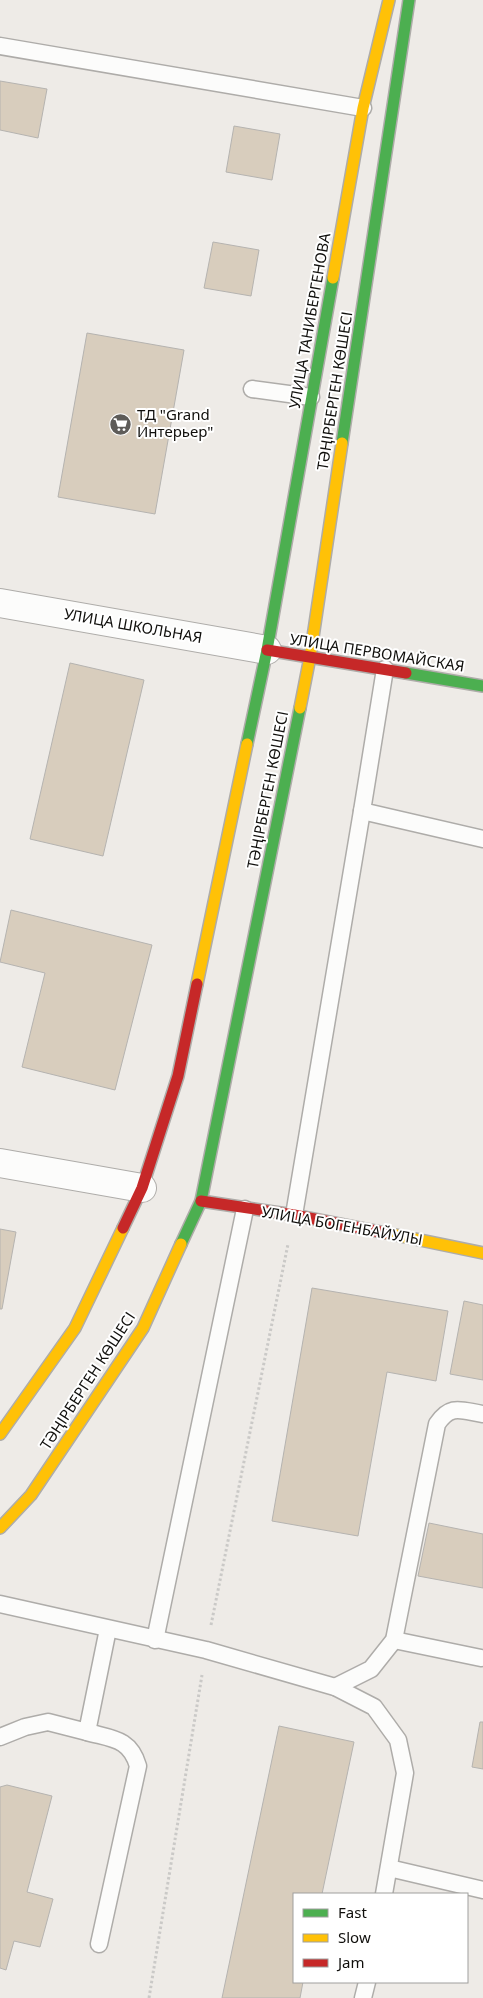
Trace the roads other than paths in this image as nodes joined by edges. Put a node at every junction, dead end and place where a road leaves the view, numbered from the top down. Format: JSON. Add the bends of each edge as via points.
{"nodes":[{"id":1,"x":389,"y":0,"type":"edge"},
{"id":2,"x":409,"y":0,"type":"edge"},
{"id":3,"x":0,"y":46,"type":"edge"},
{"id":4,"x":363,"y":108,"type":"junction"},
{"id":5,"x":252,"y":389,"type":"dead end"},
{"id":6,"x":312,"y":397,"type":"junction"},
{"id":7,"x":0,"y":603,"type":"edge"},
{"id":8,"x":267,"y":650,"type":"junction"},
{"id":9,"x":310,"y":657,"type":"junction"},
{"id":10,"x":385,"y":669,"type":"junction"},
{"id":11,"x":483,"y":686,"type":"edge"},
{"id":12,"x":362,"y":811,"type":"junction"},
{"id":13,"x":483,"y":839,"type":"edge"},
{"id":14,"x":0,"y":1163,"type":"edge"},
{"id":15,"x":142,"y":1188,"type":"junction"},
{"id":16,"x":201,"y":1201,"type":"junction"},
{"id":17,"x":245,"y":1209,"type":"junction"},
{"id":18,"x":294,"y":1215,"type":"junction"},
{"id":19,"x":483,"y":1253,"type":"edge"},
{"id":20,"x":483,"y":1414,"type":"edge"},
{"id":21,"x":0,"y":1434,"type":"edge"},
{"id":22,"x":0,"y":1528,"type":"edge"},
{"id":23,"x":0,"y":1604,"type":"edge"},
{"id":24,"x":108,"y":1629,"type":"junction"},
{"id":25,"x":155,"y":1640,"type":"junction"},
{"id":26,"x":394,"y":1640,"type":"junction"},
{"id":27,"x":481,"y":1658,"type":"dead end"},
{"id":28,"x":335,"y":1687,"type":"junction"},
{"id":29,"x":87,"y":1732,"type":"junction"},
{"id":30,"x":0,"y":1737,"type":"edge"},
{"id":31,"x":389,"y":1868,"type":"junction"},
{"id":32,"x":483,"y":1890,"type":"edge"},
{"id":33,"x":384,"y":1893,"type":"edge"},
{"id":34,"x":99,"y":1944,"type":"dead end"},
{"id":35,"x":367,"y":1983,"type":"edge"},
{"id":36,"x":363,"y":1998,"type":"edge"}],
"edges":[{"from":1,"to":4,"type":"main road","name":"УЛИЦА ТАНИБЕРГЕНОВА"},
{"from":2,"to":9,"type":"main road","name":"ТӘҢІРБЕРГЕН КӨШЕСІ"},
{"from":3,"to":4,"type":"lane"},
{"from":4,"to":6,"type":"main road","name":"УЛИЦА ТАНИБЕРГЕНОВА"},
{"from":5,"to":6,"type":"lane"},
{"from":6,"to":8,"type":"main road","name":"УЛИЦА ТАНИБЕРГЕНОВА"},
{"from":7,"to":8,"type":"street","name":"УЛИЦА ШКОЛЬНАЯ"},
{"from":8,"to":9,"type":"main road","name":"УЛИЦА ПЕРВОМАЙСКАЯ"},
{"from":8,"to":15,"type":"main road","name":"ТӘҢІРБЕРГЕН КӨШЕСІ","via":[[178,1076]]},
{"from":9,"to":10,"type":"main road","name":"УЛИЦА ПЕРВОМАЙСКАЯ"},
{"from":9,"to":16,"type":"main road","name":"ТӘҢІРБЕРГЕН КӨШЕСІ"},
{"from":10,"to":11,"type":"main road","name":"УЛИЦА ПЕРВОМАЙСКАЯ"},
{"from":10,"to":12,"type":"lane"},
{"from":12,"to":13,"type":"lane"},
{"from":12,"to":18,"type":"lane"},
{"from":14,"to":15,"type":"street"},
{"from":15,"to":21,"type":"main road","name":"ТӘҢІРБЕРГЕН КӨШЕСІ","via":[[75,1328]]},
{"from":16,"to":17,"type":"main road","name":"УЛИЦА БОГЕНБАЙУЛЫ"},
{"from":16,"to":22,"type":"main road","name":"ТӘҢІРБЕРГЕН КӨШЕСІ","via":[[143,1328],[31,1495]]},
{"from":17,"to":18,"type":"main road","name":"УЛИЦА БОГЕНБАЙУЛЫ"},
{"from":17,"to":25,"type":"lane"},
{"from":18,"to":19,"type":"main road","name":"УЛИЦА БОГЕНБАЙУЛЫ"},
{"from":20,"to":26,"type":"lane","via":[[455,1409],[444,1414],[437,1424]]},
{"from":23,"to":24,"type":"lane"},
{"from":24,"to":25,"type":"lane"},
{"from":24,"to":29,"type":"lane"},
{"from":25,"to":28,"type":"lane","via":[[206,1650]]},
{"from":26,"to":27,"type":"lane"},
{"from":26,"to":28,"type":"lane","via":[[371,1669]]},
{"from":28,"to":31,"type":"lane","via":[[374,1707],[398,1740],[405,1773]]},
{"from":29,"to":30,"type":"lane","via":[[48,1722]]},
{"from":29,"to":34,"type":"lane","via":[[125,1743],[135,1754],[138,1766]]},
{"from":31,"to":32,"type":"lane"},
{"from":31,"to":33,"type":"lane"},
{"from":35,"to":36,"type":"lane"}]}
